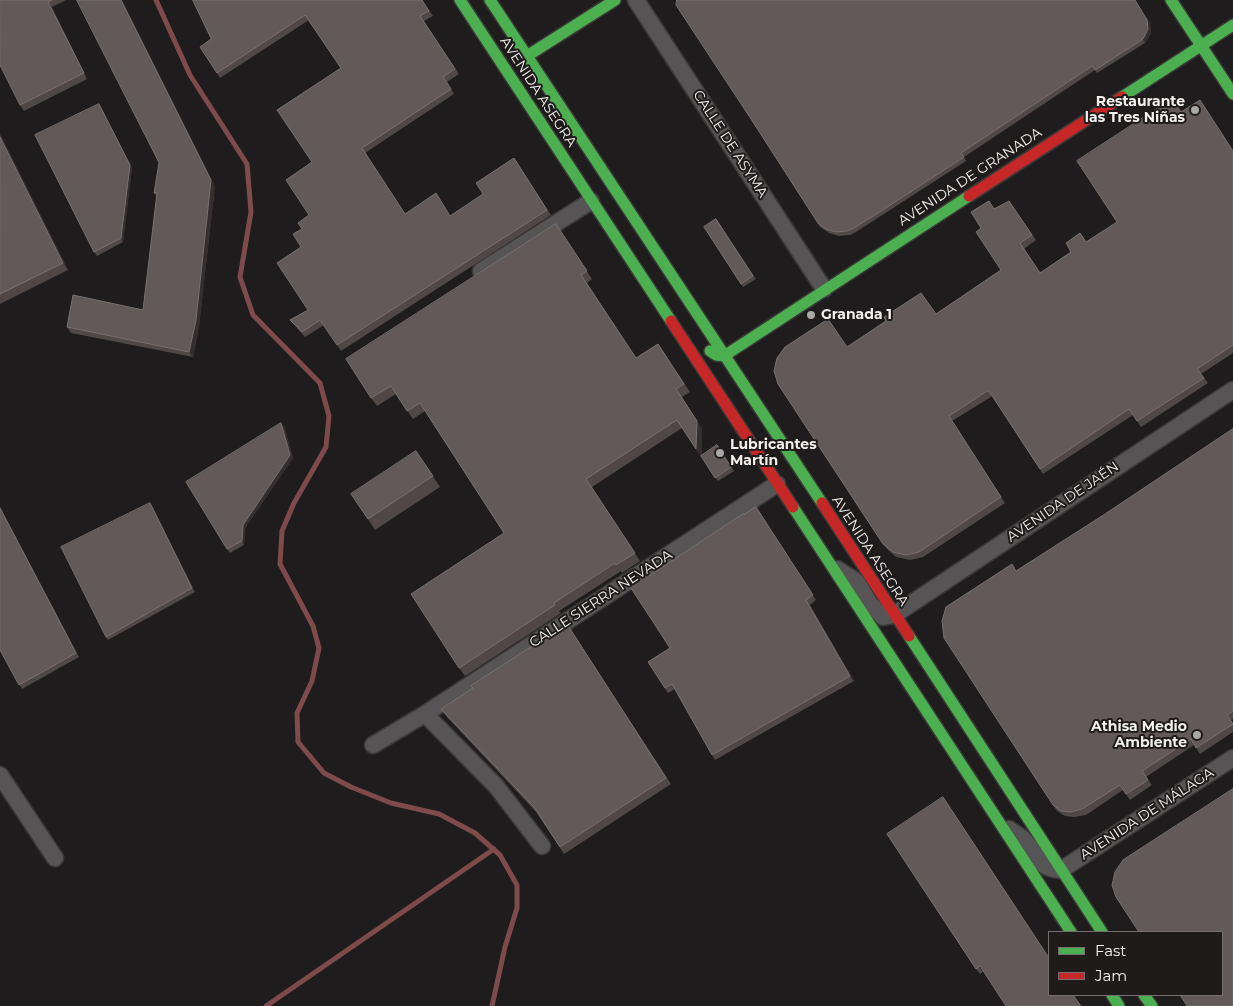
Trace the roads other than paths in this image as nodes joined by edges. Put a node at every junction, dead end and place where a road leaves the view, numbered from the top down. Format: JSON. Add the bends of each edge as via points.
{"nodes":[{"id":1,"x":460,"y":0,"type":"edge"},
{"id":2,"x":490,"y":0,"type":"edge"},
{"id":3,"x":615,"y":0,"type":"edge"},
{"id":4,"x":636,"y":0,"type":"edge"},
{"id":5,"x":1171,"y":0,"type":"edge"},
{"id":6,"x":1233,"y":24,"type":"edge"},
{"id":7,"x":1201,"y":46,"type":"junction"},
{"id":8,"x":527,"y":56,"type":"junction"},
{"id":9,"x":518,"y":90,"type":"junction"},
{"id":10,"x":1233,"y":94,"type":"edge"},
{"id":11,"x":602,"y":193,"type":"junction"},
{"id":12,"x":465,"y":282,"type":"edge"},
{"id":13,"x":824,"y":289,"type":"junction"},
{"id":14,"x":666,"y":317,"type":"junction"},
{"id":15,"x":691,"y":329,"type":"dead end"},
{"id":16,"x":703,"y":346,"type":"dead end"},
{"id":17,"x":724,"y":356,"type":"junction"},
{"id":18,"x":1233,"y":390,"type":"edge"},
{"id":19,"x":777,"y":484,"type":"junction"},
{"id":20,"x":829,"y":564,"type":"junction"},
{"id":21,"x":894,"y":615,"type":"junction"},
{"id":22,"x":425,"y":714,"type":"junction"},
{"id":23,"x":373,"y":745,"type":"dead end"},
{"id":24,"x":1233,"y":758,"type":"edge"},
{"id":25,"x":0,"y":775,"type":"edge"},
{"id":26,"x":1000,"y":823,"type":"junction"},
{"id":27,"x":542,"y":846,"type":"dead end"},
{"id":28,"x":55,"y":858,"type":"dead end"},
{"id":29,"x":1061,"y":870,"type":"junction"},
{"id":30,"x":1070,"y":931,"type":"edge"},
{"id":31,"x":1101,"y":931,"type":"edge"}],
"edges":[{"from":1,"to":9,"type":"street","name":"AVENIDA ASEGRA"},
{"from":2,"to":8,"type":"street","name":"AVENIDA ASEGRA"},
{"from":3,"to":8,"type":"street"},
{"from":4,"to":13,"type":"street","name":"CALLE DE ASYMA"},
{"from":5,"to":7,"type":"street"},
{"from":6,"to":7,"type":"street","name":"AVENIDA DE GRANADA"},
{"from":7,"to":10,"type":"street"},
{"from":7,"to":13,"type":"street","name":"AVENIDA DE GRANADA"},
{"from":8,"to":9,"type":"street"},
{"from":8,"to":11,"type":"street","name":"AVENIDA ASEGRA"},
{"from":9,"to":11,"type":"street","name":"AVENIDA ASEGRA"},
{"from":11,"to":12,"type":"street"},
{"from":11,"to":14,"type":"street","name":"AVENIDA ASEGRA"},
{"from":11,"to":17,"type":"street","name":"AVENIDA ASEGRA"},
{"from":13,"to":17,"type":"street","name":"AVENIDA DE GRANADA"},
{"from":14,"to":15,"type":"street"},
{"from":14,"to":19,"type":"street","name":"AVENIDA ASEGRA"},
{"from":16,"to":17,"type":"street","via":[[716,355]]},
{"from":17,"to":21,"type":"street","name":"AVENIDA ASEGRA"},
{"from":18,"to":21,"type":"street","name":"AVENIDA DE JAÉN"},
{"from":19,"to":20,"type":"street","name":"AVENIDA ASEGRA"},
{"from":19,"to":22,"type":"street","name":"CALLE SIERRA NEVADA"},
{"from":20,"to":21,"type":"street","via":[[857,582],[870,604],[883,617]]},
{"from":20,"to":26,"type":"street","name":"AVENIDA ASEGRA"},
{"from":21,"to":29,"type":"street","name":"AVENIDA ASEGRA"},
{"from":22,"to":23,"type":"street","name":"CALLE SIERRA NEVADA"},
{"from":22,"to":27,"type":"street","via":[[496,786]]},
{"from":24,"to":29,"type":"street","name":"AVENIDA DE MÁLAGA"},
{"from":25,"to":28,"type":"street"},
{"from":26,"to":29,"type":"street","via":[[1026,841],[1038,860],[1050,869]]},
{"from":26,"to":30,"type":"street","name":"AVENIDA ASEGRA"},
{"from":29,"to":31,"type":"street","name":"AVENIDA ASEGRA"}]}
